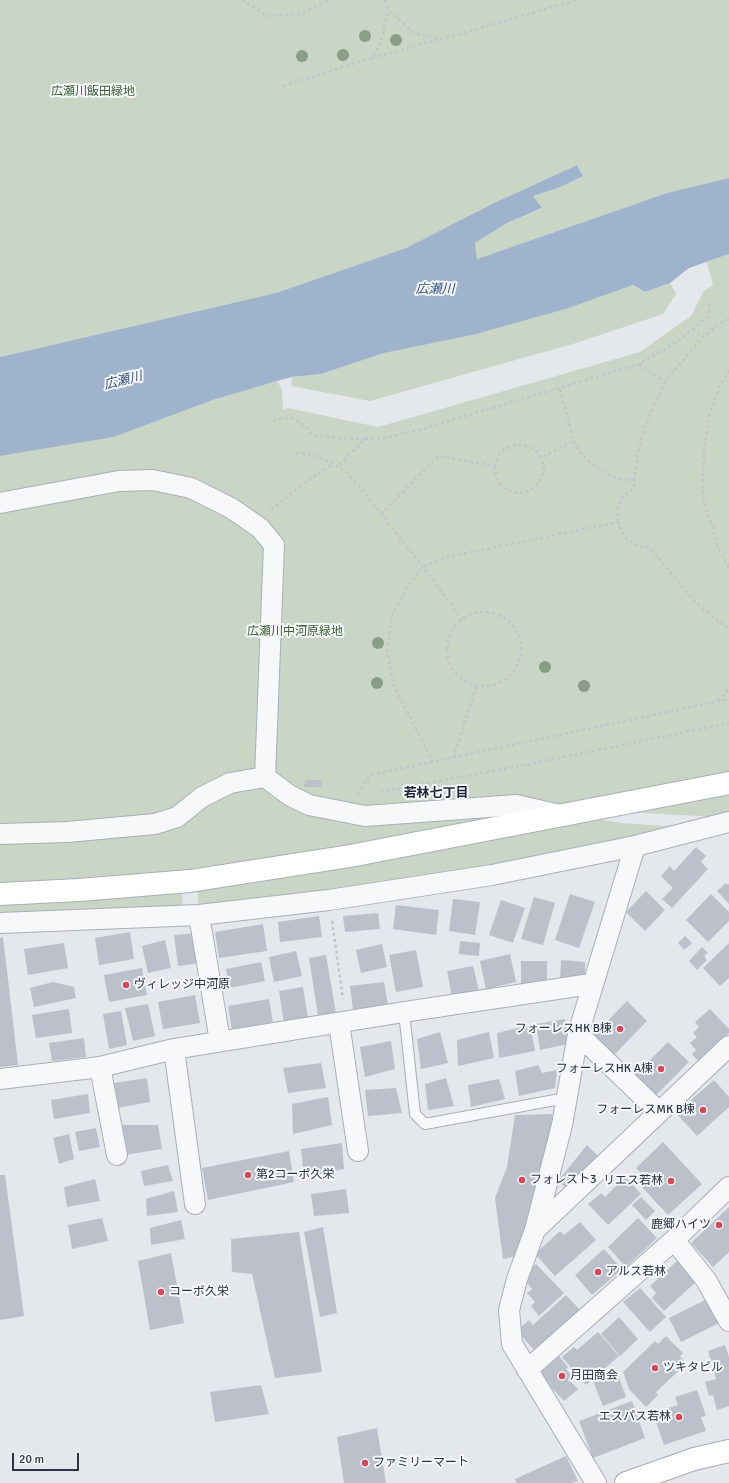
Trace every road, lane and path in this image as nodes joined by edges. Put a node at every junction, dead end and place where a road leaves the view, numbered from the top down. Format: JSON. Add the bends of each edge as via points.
{"nodes":[{"id":1,"x":242,"y":0,"type":"edge"},
{"id":2,"x":329,"y":0,"type":"edge"},
{"id":3,"x":385,"y":0,"type":"edge"},
{"id":4,"x":576,"y":0,"type":"edge"},
{"id":5,"x":388,"y":10,"type":"junction"},
{"id":6,"x":443,"y":39,"type":"junction"},
{"id":7,"x":372,"y":58,"type":"junction"},
{"id":8,"x":283,"y":86,"type":"dead end"},
{"id":9,"x":710,"y":300,"type":"dead end"},
{"id":10,"x":729,"y":319,"type":"edge"},
{"id":11,"x":693,"y":329,"type":"junction"},
{"id":12,"x":703,"y":337,"type":"junction"},
{"id":13,"x":639,"y":364,"type":"junction"},
{"id":14,"x":729,"y":370,"type":"edge"},
{"id":15,"x":665,"y":382,"type":"junction"},
{"id":16,"x":560,"y":389,"type":"junction"},
{"id":17,"x":273,"y":421,"type":"dead end"},
{"id":18,"x":365,"y":439,"type":"junction"},
{"id":19,"x":573,"y":441,"type":"junction"},
{"id":20,"x":296,"y":453,"type":"dead end"},
{"id":21,"x":541,"y":458,"type":"junction"},
{"id":22,"x":333,"y":463,"type":"junction"},
{"id":23,"x":338,"y":466,"type":"junction"},
{"id":24,"x":495,"y":466,"type":"junction"},
{"id":25,"x":634,"y":480,"type":"junction"},
{"id":26,"x":0,"y":503,"type":"edge"},
{"id":27,"x":381,"y":514,"type":"junction"},
{"id":28,"x":618,"y":522,"type":"junction"},
{"id":29,"x":254,"y":524,"type":"junction"},
{"id":30,"x":423,"y":566,"type":"junction"},
{"id":31,"x":729,"y":567,"type":"edge"},
{"id":32,"x":462,"y":619,"type":"junction"},
{"id":33,"x":729,"y":629,"type":"edge"},
{"id":34,"x":477,"y":685,"type":"junction"},
{"id":35,"x":729,"y":689,"type":"edge"},
{"id":36,"x":729,"y":699,"type":"edge"},
{"id":37,"x":717,"y":702,"type":"junction"},
{"id":38,"x":729,"y":723,"type":"edge"},
{"id":39,"x":453,"y":758,"type":"junction"},
{"id":40,"x":433,"y":762,"type":"junction"},
{"id":41,"x":265,"y":777,"type":"junction"},
{"id":42,"x":729,"y":783,"type":"edge"},
{"id":43,"x":378,"y":792,"type":"dead end"},
{"id":44,"x":363,"y":795,"type":"dead end"},
{"id":45,"x":561,"y":816,"type":"junction"},
{"id":46,"x":729,"y":822,"type":"edge"},
{"id":47,"x":0,"y":834,"type":"edge"},
{"id":48,"x":635,"y":846,"type":"junction"},
{"id":49,"x":0,"y":894,"type":"edge"},
{"id":50,"x":329,"y":900,"type":"junction"},
{"id":51,"x":199,"y":915,"type":"junction"},
{"id":52,"x":0,"y":923,"type":"edge"},
{"id":53,"x":591,"y":988,"type":"junction"},
{"id":54,"x":404,"y":1012,"type":"junction"},
{"id":55,"x":343,"y":1022,"type":"junction"},
{"id":56,"x":578,"y":1034,"type":"junction"},
{"id":57,"x":220,"y":1041,"type":"junction"},
{"id":58,"x":729,"y":1046,"type":"edge"},
{"id":59,"x":174,"y":1048,"type":"junction"},
{"id":60,"x":100,"y":1067,"type":"junction"},
{"id":61,"x":0,"y":1080,"type":"edge"},
{"id":62,"x":566,"y":1098,"type":"junction"},
{"id":63,"x":658,"y":1111,"type":"junction"},
{"id":64,"x":358,"y":1151,"type":"dead end"},
{"id":65,"x":117,"y":1156,"type":"dead end"},
{"id":66,"x":729,"y":1187,"type":"edge"},
{"id":67,"x":195,"y":1204,"type":"dead end"},
{"id":68,"x":535,"y":1230,"type":"junction"},
{"id":69,"x":674,"y":1240,"type":"junction"},
{"id":70,"x":729,"y":1321,"type":"edge"},
{"id":71,"x":527,"y":1370,"type":"junction"},
{"id":72,"x":729,"y":1451,"type":"edge"},
{"id":73,"x":596,"y":1483,"type":"edge"},
{"id":74,"x":626,"y":1483,"type":"edge"}],
"edges":[{"from":1,"to":2,"type":"path","via":[[268,16],[300,14]]},
{"from":3,"to":5,"type":"path"},
{"from":4,"to":6,"type":"path"},
{"from":5,"to":6,"type":"path","via":[[414,33]]},
{"from":5,"to":7,"type":"path","via":[[381,42]]},
{"from":6,"to":7,"type":"path"},
{"from":7,"to":8,"type":"path"},
{"from":9,"to":11,"type":"path","via":[[708,316]]},
{"from":10,"to":12,"type":"path"},
{"from":11,"to":12,"type":"path"},
{"from":11,"to":13,"type":"path"},
{"from":12,"to":15,"type":"path"},
{"from":13,"to":15,"type":"path"},
{"from":13,"to":16,"type":"path"},
{"from":14,"to":31,"type":"path","via":[[720,386],[709,417],[704,452],[703,497],[719,549]]},
{"from":15,"to":25,"type":"path","via":[[645,426]]},
{"from":16,"to":18,"type":"path","via":[[422,429],[379,439]]},
{"from":16,"to":19,"type":"path"},
{"from":17,"to":18,"type":"path","via":[[295,419],[313,435]]},
{"from":18,"to":23,"type":"path"},
{"from":19,"to":21,"type":"path"},
{"from":19,"to":25,"type":"path","via":[[587,460],[602,472]]},
{"from":20,"to":22,"type":"path","via":[[312,455]]},
{"from":21,"to":24,"type":"path","via":[[530,447],[518,444],[505,449],[496,459]]},
{"from":21,"to":24,"type":"path","via":[[544,469],[541,480],[536,487],[526,492],[513,493],[504,488],[496,476]]},
{"from":22,"to":23,"type":"path"},
{"from":22,"to":29,"type":"path"},
{"from":23,"to":27,"type":"path","via":[[361,488]]},
{"from":24,"to":27,"type":"path","via":[[438,456]]},
{"from":25,"to":28,"type":"path","via":[[635,487],[622,498],[618,507]]},
{"from":26,"to":29,"type":"street","via":[[119,480],[154,480],[191,488],[231,508]]},
{"from":27,"to":30,"type":"path"},
{"from":28,"to":30,"type":"path","via":[[447,556]]},
{"from":28,"to":33,"type":"path","via":[[627,539],[635,544],[650,547],[687,593]]},
{"from":29,"to":41,"type":"street","via":[[274,545]]},
{"from":30,"to":32,"type":"path"},
{"from":30,"to":40,"type":"path","via":[[408,586],[392,616],[387,651],[393,684]]},
{"from":32,"to":34,"type":"path","via":[[448,639],[447,651],[456,673]]},
{"from":32,"to":34,"type":"path","via":[[485,612],[497,614],[508,620],[516,629],[520,640],[521,653],[518,664],[510,674],[501,682],[489,686]]},
{"from":34,"to":39,"type":"path"},
{"from":35,"to":37,"type":"path"},
{"from":36,"to":37,"type":"path"},
{"from":37,"to":39,"type":"path"},
{"from":38,"to":43,"type":"path"},
{"from":39,"to":40,"type":"path"},
{"from":40,"to":44,"type":"path","via":[[370,775],[355,796]]},
{"from":41,"to":45,"type":"street","via":[[308,805],[364,816],[516,805]]},
{"from":41,"to":47,"type":"street","via":[[230,782],[202,797],[177,817],[155,824],[67,832]]},
{"from":42,"to":45,"type":"street"},
{"from":45,"to":49,"type":"street","via":[[350,856],[190,881]]},
{"from":46,"to":48,"type":"street"},
{"from":48,"to":50,"type":"street","via":[[492,874]]},
{"from":48,"to":53,"type":"street"},
{"from":50,"to":51,"type":"street"},
{"from":50,"to":55,"type":"path"},
{"from":51,"to":52,"type":"street"},
{"from":51,"to":57,"type":"street"},
{"from":53,"to":54,"type":"street","via":[[584,985]]},
{"from":53,"to":56,"type":"street"},
{"from":54,"to":55,"type":"street"},
{"from":54,"to":62,"type":"lane","via":[[415,1114],[425,1124]]},
{"from":55,"to":57,"type":"street"},
{"from":55,"to":64,"type":"street"},
{"from":56,"to":62,"type":"street"},
{"from":56,"to":63,"type":"street"},
{"from":57,"to":59,"type":"street"},
{"from":58,"to":63,"type":"street"},
{"from":59,"to":60,"type":"street"},
{"from":59,"to":67,"type":"street"},
{"from":60,"to":61,"type":"street"},
{"from":60,"to":65,"type":"street"},
{"from":62,"to":68,"type":"street","via":[[562,1125]]},
{"from":63,"to":68,"type":"street"},
{"from":66,"to":69,"type":"street"},
{"from":68,"to":71,"type":"street","via":[[508,1310],[512,1344]]},
{"from":69,"to":70,"type":"street","via":[[706,1280]]},
{"from":69,"to":71,"type":"street"},
{"from":71,"to":73,"type":"street"},
{"from":72,"to":74,"type":"street","via":[[694,1459]]}]}
